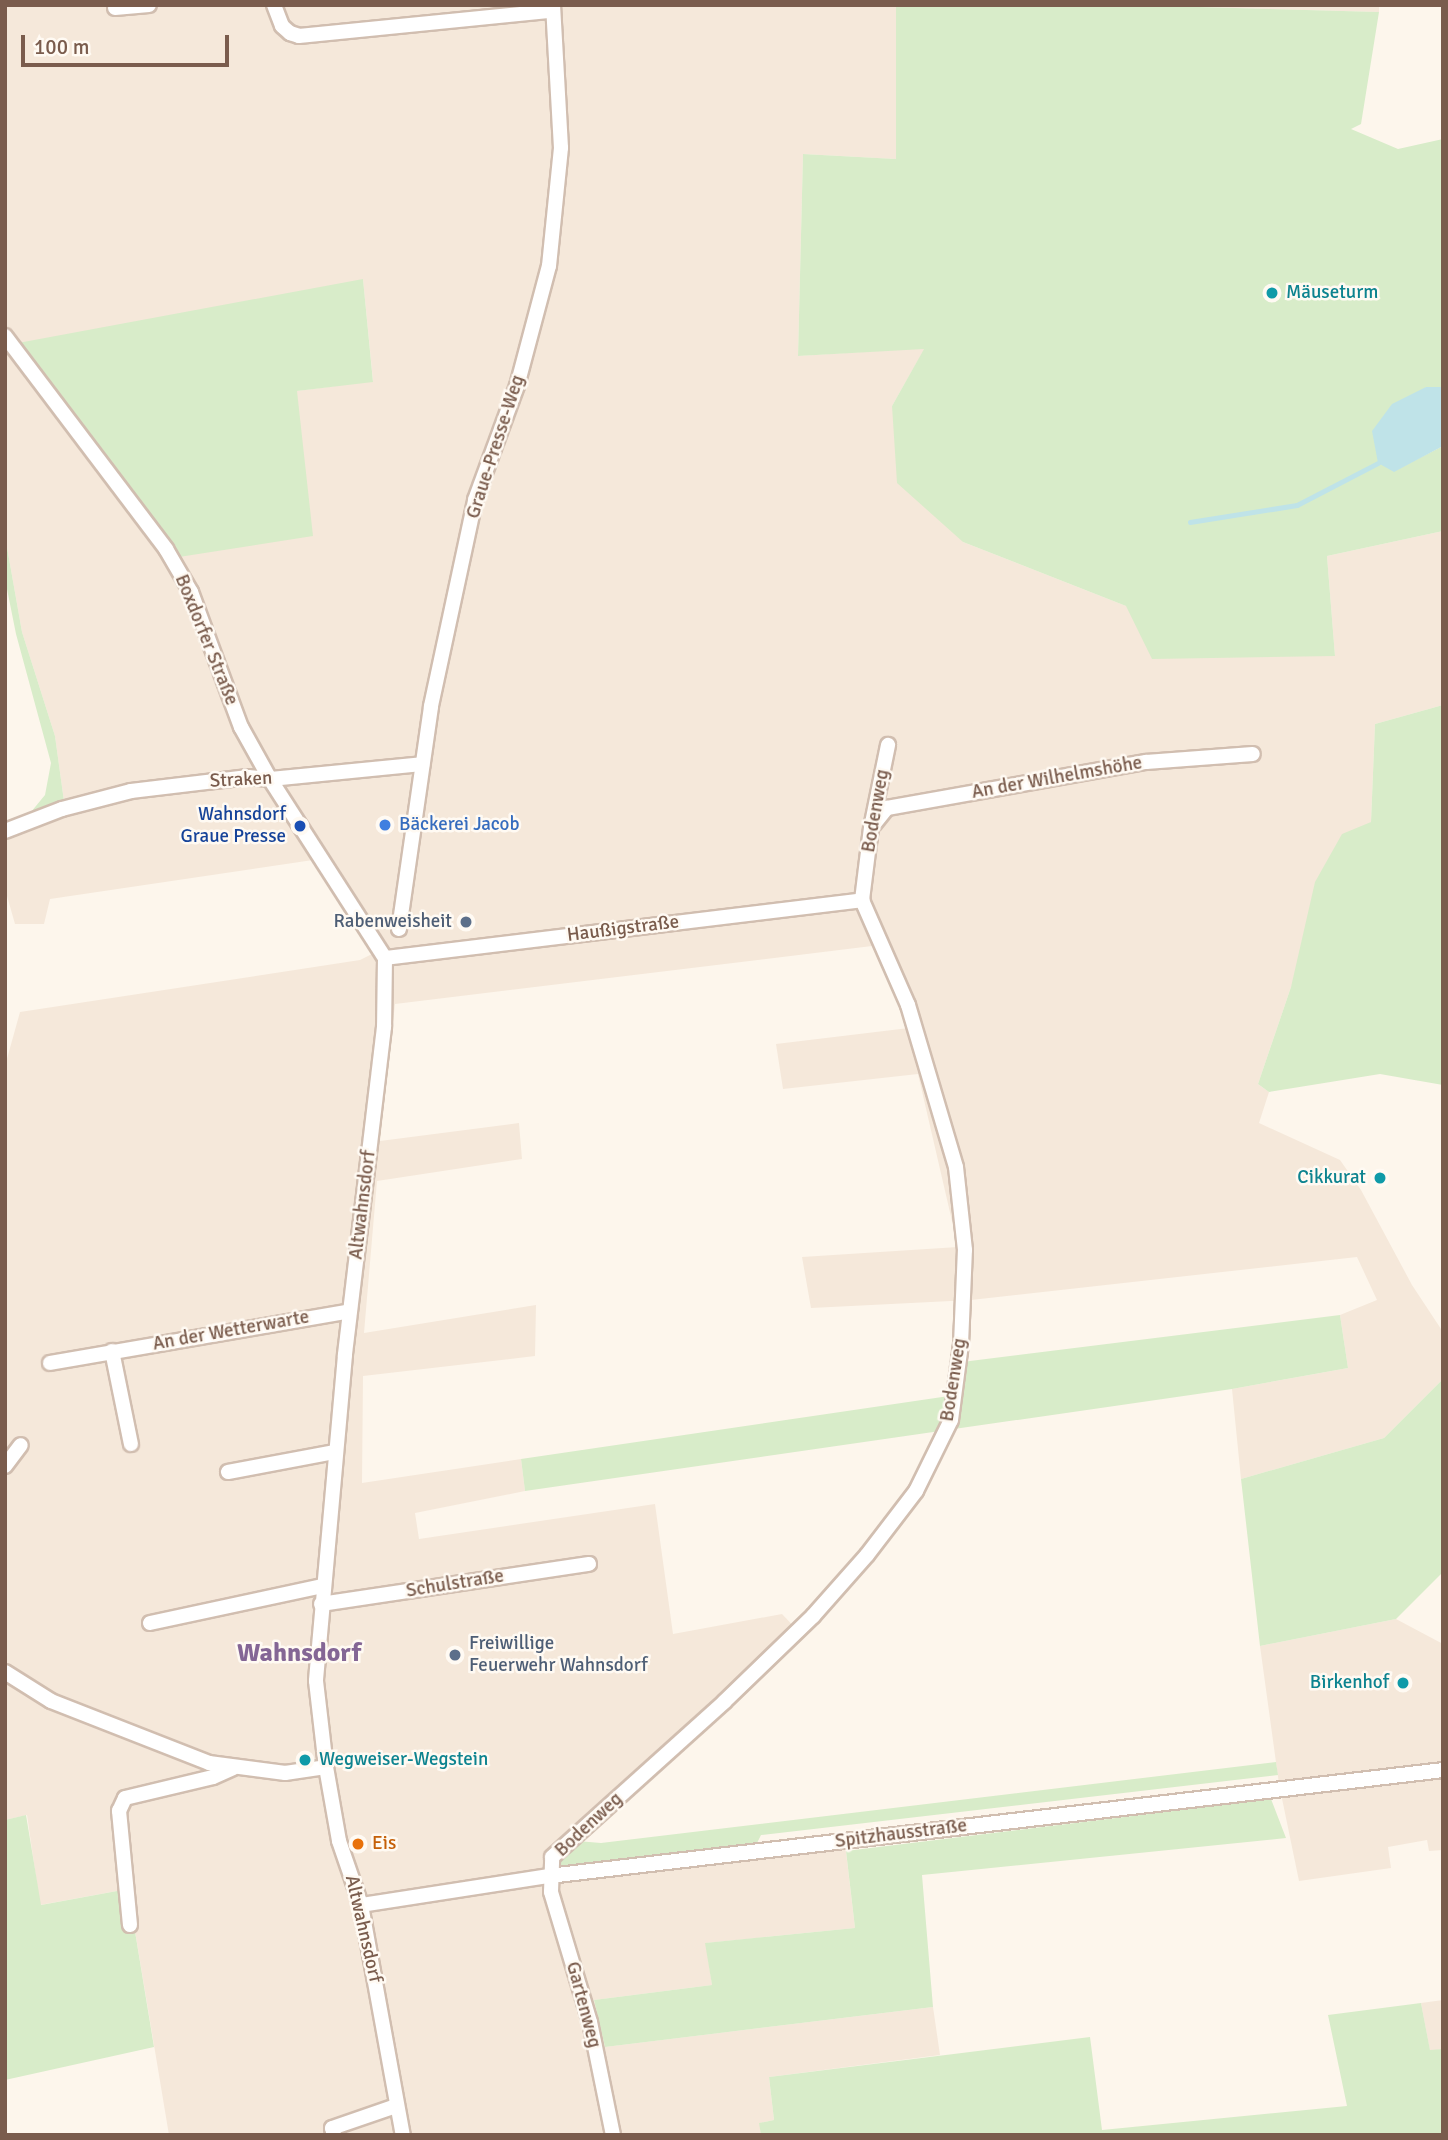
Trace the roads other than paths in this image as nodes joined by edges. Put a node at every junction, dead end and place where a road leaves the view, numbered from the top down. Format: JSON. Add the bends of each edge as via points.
{"nodes":[{"id":1,"x":149,"y":5,"type":"edge"},
{"id":2,"x":274,"y":5,"type":"edge"},
{"id":3,"x":115,"y":8,"type":"dead end"},
{"id":4,"x":552,"y":8,"type":"edge"},
{"id":5,"x":5,"y":336,"type":"edge"},
{"id":6,"x":888,"y":745,"type":"dead end"},
{"id":7,"x":1253,"y":754,"type":"dead end"},
{"id":8,"x":422,"y":764,"type":"junction"},
{"id":9,"x":270,"y":779,"type":"junction"},
{"id":10,"x":871,"y":828,"type":"junction"},
{"id":11,"x":5,"y":831,"type":"edge"},
{"id":12,"x":862,"y":900,"type":"junction"},
{"id":13,"x":399,"y":929,"type":"dead end"},
{"id":14,"x":385,"y":958,"type":"junction"},
{"id":15,"x":350,"y":1311,"type":"junction"},
{"id":16,"x":112,"y":1351,"type":"junction"},
{"id":17,"x":50,"y":1363,"type":"dead end"},
{"id":18,"x":131,"y":1444,"type":"dead end"},
{"id":19,"x":21,"y":1445,"type":"dead end"},
{"id":20,"x":335,"y":1452,"type":"junction"},
{"id":21,"x":9,"y":1469,"type":"edge"},
{"id":22,"x":228,"y":1472,"type":"dead end"},
{"id":23,"x":589,"y":1564,"type":"dead end"},
{"id":24,"x":323,"y":1586,"type":"junction"},
{"id":25,"x":321,"y":1605,"type":"junction"},
{"id":26,"x":150,"y":1623,"type":"dead end"},
{"id":27,"x":5,"y":1672,"type":"edge"},
{"id":28,"x":233,"y":1768,"type":"junction"},
{"id":29,"x":326,"y":1768,"type":"junction"},
{"id":30,"x":1443,"y":1769,"type":"edge"},
{"id":31,"x":549,"y":1876,"type":"junction"},
{"id":32,"x":361,"y":1905,"type":"junction"},
{"id":33,"x":130,"y":1926,"type":"dead end"},
{"id":34,"x":396,"y":2106,"type":"junction"},
{"id":35,"x":334,"y":2135,"type":"edge"},
{"id":36,"x":394,"y":2135,"type":"edge"},
{"id":37,"x":403,"y":2135,"type":"edge"},
{"id":38,"x":613,"y":2135,"type":"edge"}],
"edges":[{"from":1,"to":3,"type":"street"},
{"from":2,"to":4,"type":"street","via":[[282,26],[299,36]]},
{"from":4,"to":8,"type":"street","name":"Graue-Presse-Weg","via":[[561,148],[549,266],[517,386],[475,500]]},
{"from":5,"to":9,"type":"street","name":"Boxdorfer Straße","via":[[166,550],[191,592],[241,727]]},
{"from":6,"to":10,"type":"street","name":"Bodenweg"},
{"from":7,"to":10,"type":"street","name":"An der Wilhelmshöhe","via":[[1146,762],[887,808]]},
{"from":8,"to":9,"type":"street","name":"Straken"},
{"from":8,"to":13,"type":"street","name":"Graue-Presse-Weg"},
{"from":9,"to":11,"type":"street","name":"Straken","via":[[248,777],[131,791],[62,809]]},
{"from":9,"to":14,"type":"street","name":"Boxdorfer Straße"},
{"from":10,"to":12,"type":"street","name":"Bodenweg"},
{"from":12,"to":14,"type":"street","name":"Haußigstraße"},
{"from":12,"to":31,"type":"street","name":"Bodenweg","via":[[908,1004],[956,1167],[965,1250],[961,1344],[951,1420],[916,1491],[867,1555],[813,1616],[724,1702],[552,1857]]},
{"from":14,"to":15,"type":"street","name":"Altwahnsdorf","via":[[384,1027]]},
{"from":15,"to":16,"type":"street","name":"An der Wetterwarte"},
{"from":15,"to":20,"type":"street","name":"Altwahnsdorf"},
{"from":16,"to":17,"type":"street","name":"An der Wetterwarte"},
{"from":16,"to":18,"type":"street"},
{"from":19,"to":21,"type":"street"},
{"from":20,"to":22,"type":"street"},
{"from":20,"to":24,"type":"street","name":"Altwahnsdorf"},
{"from":23,"to":25,"type":"street","name":"Schulstraße"},
{"from":24,"to":25,"type":"street","name":"Altwahnsdorf"},
{"from":24,"to":26,"type":"street"},
{"from":25,"to":29,"type":"street","name":"Altwahnsdorf","via":[[316,1681]]},
{"from":27,"to":28,"type":"street","via":[[51,1701],[113,1728]]},
{"from":28,"to":29,"type":"street","via":[[285,1773]]},
{"from":28,"to":33,"type":"street","via":[[125,1798],[119,1811]]},
{"from":29,"to":32,"type":"street","name":"Altwahnsdorf","via":[[340,1841]]},
{"from":30,"to":31,"type":"street","name":"Spitzhausstraße"},
{"from":31,"to":32,"type":"street","name":"Spitzhausstraße"},
{"from":31,"to":38,"type":"street","name":"Gartenweg","via":[[590,2022]]},
{"from":32,"to":34,"type":"street","name":"Altwahnsdorf","via":[[392,2062]]},
{"from":34,"to":35,"type":"street","via":[[332,2128]]},
{"from":34,"to":36,"type":"street","name":"Altwahnsdorf"},
{"from":34,"to":37,"type":"street","name":"Altwahnsdorf"}]}
